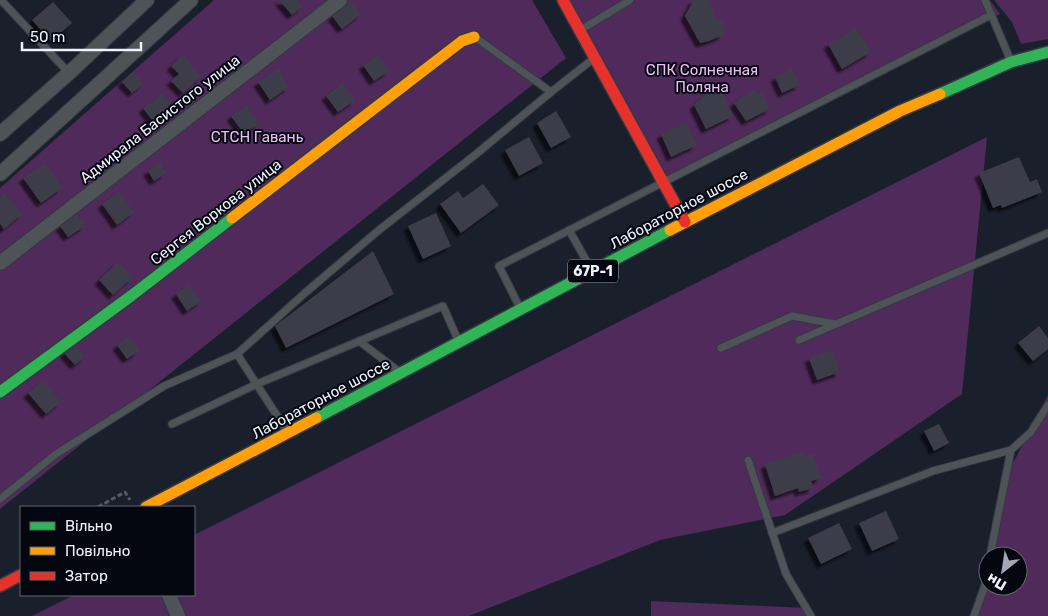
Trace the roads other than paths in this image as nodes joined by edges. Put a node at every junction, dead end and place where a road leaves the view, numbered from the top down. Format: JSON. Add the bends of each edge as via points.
{"nodes":[{"id":1,"x":1,"y":0,"type":"edge"},
{"id":2,"x":147,"y":0,"type":"edge"},
{"id":3,"x":191,"y":0,"type":"edge"},
{"id":4,"x":340,"y":0,"type":"edge"},
{"id":5,"x":563,"y":0,"type":"edge"},
{"id":6,"x":630,"y":0,"type":"edge"},
{"id":7,"x":985,"y":0,"type":"edge"},
{"id":8,"x":991,"y":15,"type":"junction"},
{"id":9,"x":580,"y":31,"type":"junction"},
{"id":10,"x":474,"y":37,"type":"joint"},
{"id":11,"x":1048,"y":52,"type":"edge"},
{"id":12,"x":595,"y":57,"type":"junction"},
{"id":13,"x":1011,"y":62,"type":"junction"},
{"id":14,"x":69,"y":73,"type":"junction"},
{"id":15,"x":550,"y":92,"type":"junction"},
{"id":16,"x":0,"y":134,"type":"edge"},
{"id":17,"x":0,"y":174,"type":"edge"},
{"id":18,"x":663,"y":182,"type":"junction"},
{"id":19,"x":685,"y":222,"type":"junction"},
{"id":20,"x":569,"y":230,"type":"junction"},
{"id":21,"x":1048,"y":233,"type":"edge"},
{"id":22,"x":0,"y":263,"type":"edge"},
{"id":23,"x":592,"y":272,"type":"junction"},
{"id":24,"x":521,"y":310,"type":"junction"},
{"id":25,"x":835,"y":324,"type":"junction"},
{"id":26,"x":799,"y":340,"type":"dead end"},
{"id":27,"x":359,"y":341,"type":"junction"},
{"id":28,"x":459,"y":343,"type":"junction"},
{"id":29,"x":721,"y":348,"type":"dead end"},
{"id":30,"x":237,"y":354,"type":"junction"},
{"id":31,"x":401,"y":373,"type":"junction"},
{"id":32,"x":257,"y":384,"type":"junction"},
{"id":33,"x":0,"y":392,"type":"edge"},
{"id":34,"x":1048,"y":405,"type":"edge"},
{"id":35,"x":172,"y":424,"type":"dead end"},
{"id":36,"x":288,"y":433,"type":"junction"},
{"id":37,"x":1011,"y":450,"type":"junction"},
{"id":38,"x":748,"y":460,"type":"dead end"},
{"id":39,"x":0,"y":499,"type":"edge"},
{"id":40,"x":148,"y":506,"type":"edge"},
{"id":41,"x":772,"y":533,"type":"junction"},
{"id":42,"x":992,"y":546,"type":"edge"},
{"id":43,"x":20,"y":576,"type":"edge"},
{"id":44,"x":0,"y":586,"type":"edge"},
{"id":45,"x":169,"y":596,"type":"edge"},
{"id":46,"x":981,"y":596,"type":"edge"},
{"id":47,"x":178,"y":616,"type":"edge"},
{"id":48,"x":812,"y":616,"type":"edge"},
{"id":49,"x":974,"y":616,"type":"edge"}],
"edges":[{"from":1,"to":14,"type":"lane"},
{"from":2,"to":14,"type":"street"},
{"from":3,"to":17,"type":"street"},
{"from":4,"to":22,"type":"street","name":"Адмирала Басистого улица"},
{"from":5,"to":9,"type":"main road"},
{"from":6,"to":9,"type":"lane"},
{"from":7,"to":8,"type":"lane"},
{"from":8,"to":13,"type":"lane"},
{"from":8,"to":18,"type":"lane"},
{"from":9,"to":12,"type":"main road"},
{"from":10,"to":15,"type":"lane"},
{"from":10,"to":33,"type":"main road","name":"Сергея Воркова улица","via":[[462,41],[131,296]]},
{"from":11,"to":13,"type":"main road","name":"Лабораторное шоссе","number":"67Р-1"},
{"from":12,"to":15,"type":"lane"},
{"from":12,"to":18,"type":"main road"},
{"from":13,"to":19,"type":"main road","name":"Лабораторное шоссе","number":"67Р-1","via":[[900,111]]},
{"from":14,"to":16,"type":"street"},
{"from":15,"to":30,"type":"lane","via":[[379,230]]},
{"from":18,"to":19,"type":"main road"},
{"from":18,"to":20,"type":"lane"},
{"from":19,"to":23,"type":"main road","name":"Лабораторное шоссе","number":"67Р-1"},
{"from":20,"to":23,"type":"lane"},
{"from":20,"to":24,"type":"lane","via":[[499,266]]},
{"from":21,"to":25,"type":"lane"},
{"from":23,"to":24,"type":"main road","name":"Лабораторное шоссе","number":"67Р-1"},
{"from":24,"to":28,"type":"main road","name":"Лабораторное шоссе","number":"67Р-1"},
{"from":25,"to":26,"type":"lane"},
{"from":25,"to":29,"type":"lane","via":[[792,316]]},
{"from":27,"to":28,"type":"lane","via":[[443,306]]},
{"from":27,"to":31,"type":"lane"},
{"from":27,"to":32,"type":"lane"},
{"from":28,"to":31,"type":"main road","name":"Лабораторное шоссе","number":"67Р-1"},
{"from":30,"to":32,"type":"lane"},
{"from":30,"to":39,"type":"lane","via":[[164,386],[56,454]]},
{"from":31,"to":36,"type":"main road","name":"Лабораторное шоссе","number":"67Р-1"},
{"from":32,"to":35,"type":"lane"},
{"from":32,"to":36,"type":"lane"},
{"from":34,"to":37,"type":"lane","via":[[1031,432]]},
{"from":36,"to":40,"type":"main road","name":"Лабораторное шоссе","number":"67Р-1"},
{"from":37,"to":41,"type":"lane","via":[[933,471]]},
{"from":37,"to":42,"type":"lane"},
{"from":38,"to":41,"type":"lane"},
{"from":41,"to":48,"type":"lane","via":[[786,574]]},
{"from":43,"to":44,"type":"main road"},
{"from":45,"to":47,"type":"street"},
{"from":46,"to":49,"type":"lane"}]}
